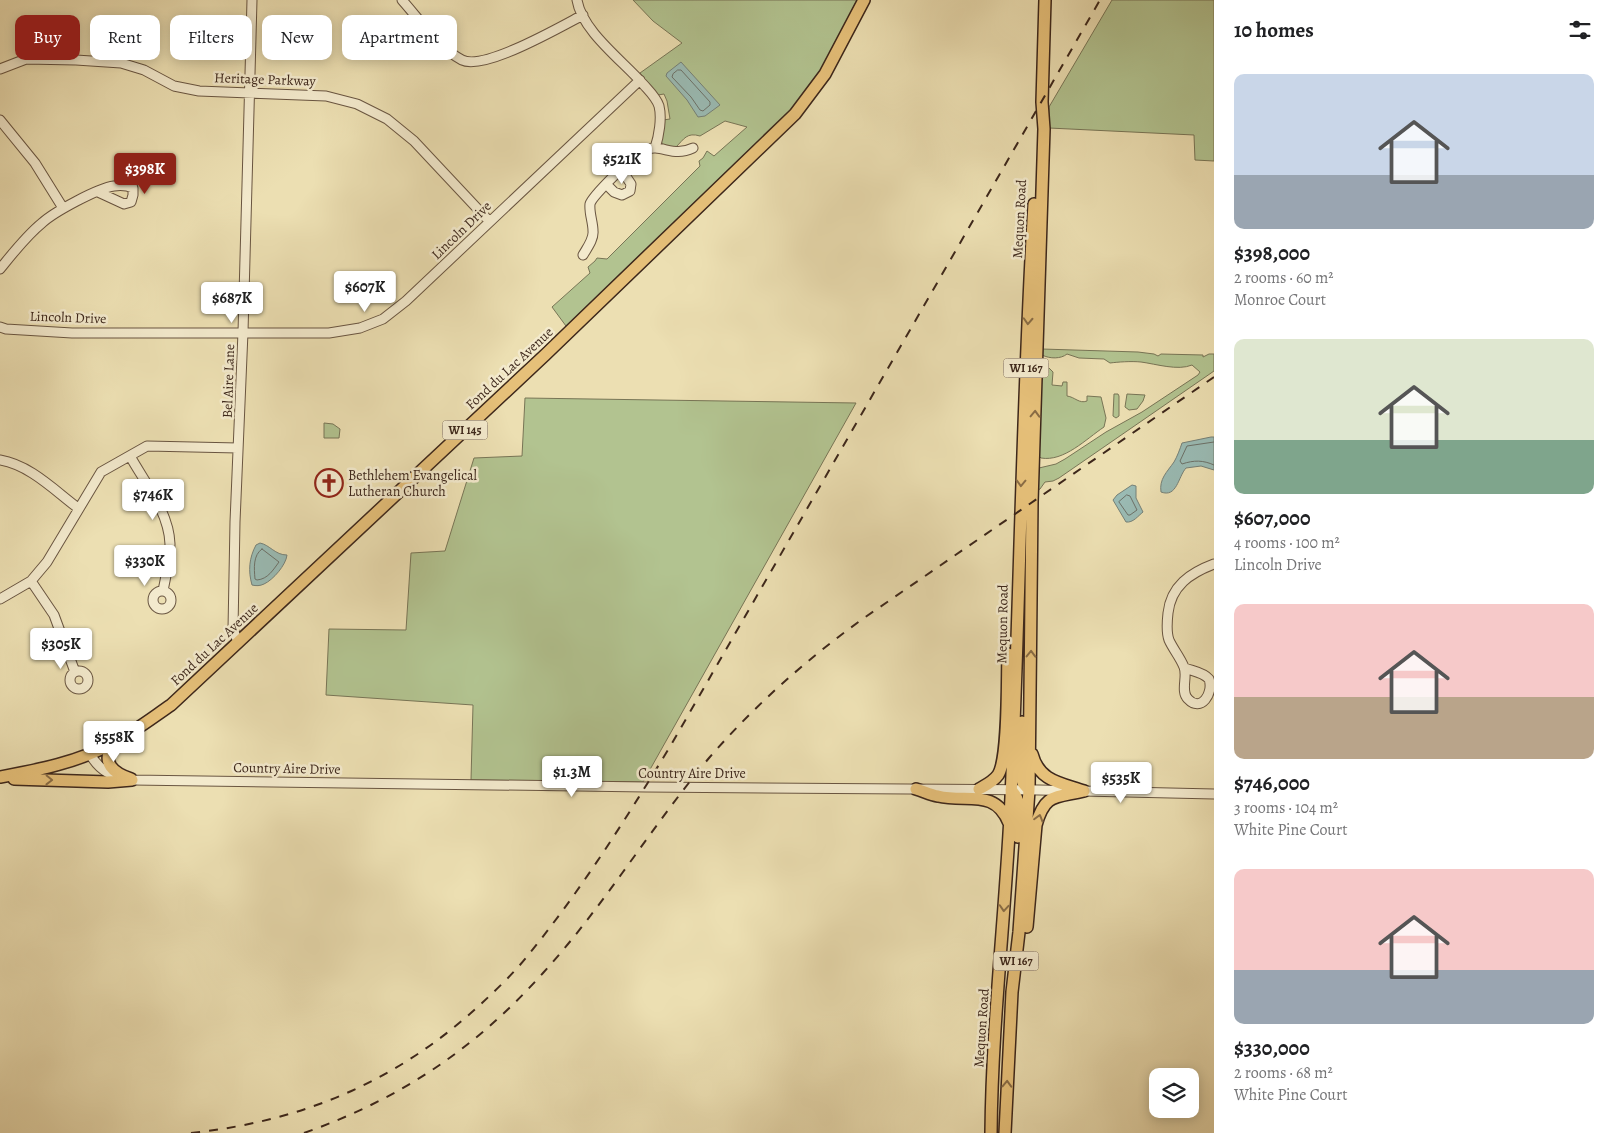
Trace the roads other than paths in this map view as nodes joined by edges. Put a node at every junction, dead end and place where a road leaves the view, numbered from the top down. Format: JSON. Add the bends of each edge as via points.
{"nodes":[{"id":1,"x":252,"y":0,"type":"edge"},
{"id":2,"x":402,"y":0,"type":"edge"},
{"id":3,"x":577,"y":0,"type":"edge"},
{"id":4,"x":864,"y":0,"type":"edge"},
{"id":5,"x":1045,"y":0,"type":"edge"},
{"id":6,"x":583,"y":15,"type":"junction"},
{"id":7,"x":0,"y":68,"type":"edge"},
{"id":8,"x":640,"y":80,"type":"junction"},
{"id":9,"x":250,"y":93,"type":"junction"},
{"id":10,"x":1042,"y":115,"type":"junction"},
{"id":11,"x":0,"y":120,"type":"edge"},
{"id":12,"x":655,"y":148,"type":"junction"},
{"id":13,"x":693,"y":148,"type":"dead end"},
{"id":14,"x":621,"y":169,"type":"junction"},
{"id":15,"x":606,"y":184,"type":"junction"},
{"id":16,"x":98,"y":192,"type":"dead end"},
{"id":17,"x":63,"y":208,"type":"junction"},
{"id":18,"x":490,"y":221,"type":"junction"},
{"id":19,"x":583,"y":256,"type":"dead end"},
{"id":20,"x":0,"y":269,"type":"edge"},
{"id":21,"x":0,"y":327,"type":"edge"},
{"id":22,"x":243,"y":332,"type":"junction"},
{"id":23,"x":238,"y":448,"type":"junction"},
{"id":24,"x":130,"y":456,"type":"junction"},
{"id":25,"x":0,"y":460,"type":"edge"},
{"id":26,"x":78,"y":508,"type":"junction"},
{"id":27,"x":1214,"y":564,"type":"edge"},
{"id":28,"x":31,"y":581,"type":"junction"},
{"id":29,"x":163,"y":591,"type":"dead end"},
{"id":30,"x":1017,"y":596,"type":"junction"},
{"id":31,"x":0,"y":599,"type":"edge"},
{"id":32,"x":1017,"y":621,"type":"junction"},
{"id":33,"x":238,"y":642,"type":"junction"},
{"id":34,"x":1185,"y":668,"type":"dead end"},
{"id":35,"x":75,"y":672,"type":"dead end"},
{"id":36,"x":113,"y":744,"type":"junction"},
{"id":37,"x":1030,"y":746,"type":"junction"},
{"id":38,"x":90,"y":754,"type":"junction"},
{"id":39,"x":0,"y":778,"type":"edge"},
{"id":40,"x":132,"y":780,"type":"junction"},
{"id":41,"x":916,"y":789,"type":"junction"},
{"id":42,"x":979,"y":789,"type":"junction"},
{"id":43,"x":1011,"y":790,"type":"junction"},
{"id":44,"x":1029,"y":790,"type":"junction"},
{"id":45,"x":1084,"y":791,"type":"junction"},
{"id":46,"x":1214,"y":794,"type":"edge"},
{"id":47,"x":1010,"y":825,"type":"junction"},
{"id":48,"x":1017,"y":956,"type":"junction"},
{"id":49,"x":1012,"y":986,"type":"junction"},
{"id":50,"x":991,"y":1133,"type":"edge"},
{"id":51,"x":1005,"y":1133,"type":"edge"}],
"edges":[{"from":1,"to":9,"type":"street","name":"Bel Aire Lane"},
{"from":2,"to":6,"type":"street","via":[[446,48],[464,61],[482,62],[509,52]]},
{"from":3,"to":6,"type":"street"},
{"from":4,"to":33,"type":"main road","name":"Fond du Lac Avenue","number":"WI 145","via":[[825,74],[795,114],[545,355]]},
{"from":5,"to":10,"type":"main road","name":"Mequon Road","number":"WI 167"},
{"from":6,"to":8,"type":"street","via":[[604,44]]},
{"from":7,"to":9,"type":"street","name":"Heritage Parkway","via":[[26,59],[121,63],[144,70],[174,86],[199,91]]},
{"from":8,"to":12,"type":"street","via":[[654,95],[659,107]]},
{"from":8,"to":18,"type":"street","name":"Lincoln Drive"},
{"from":9,"to":18,"type":"street","name":"Heritage Parkway","via":[[326,96],[357,104],[387,119],[414,141]]},
{"from":9,"to":22,"type":"street","name":"Bel Aire Lane"},
{"from":10,"to":30,"type":"main road","name":"Mequon Road","number":"WI 167","one_way":true,"via":[[1033,231]]},
{"from":37,"to":10,"type":"main road","name":"Mequon Road","number":"WI 167","one_way":true,"via":[[1032,502]]},
{"from":11,"to":17,"type":"street","via":[[35,163]]},
{"from":12,"to":13,"type":"street","via":[[682,153]]},
{"from":12,"to":14,"type":"street","via":[[643,150]]},
{"from":14,"to":15,"type":"street"},
{"from":14,"to":15,"type":"street","via":[[631,184],[630,191],[622,195]]},
{"from":15,"to":19,"type":"street","via":[[591,200],[593,231]]},
{"from":16,"to":17,"type":"street"},
{"from":17,"to":20,"type":"street","via":[[42,223]]},
{"from":18,"to":22,"type":"street","name":"Lincoln Drive","via":[[383,319],[360,328],[329,333]]},
{"from":21,"to":22,"type":"street","name":"Lincoln Drive","via":[[72,333]]},
{"from":22,"to":23,"type":"street","name":"Bel Aire Lane"},
{"from":23,"to":24,"type":"street","via":[[147,446]]},
{"from":23,"to":33,"type":"street","name":"Bel Aire Lane","via":[[233,629]]},
{"from":24,"to":26,"type":"street","via":[[101,472]]},
{"from":24,"to":29,"type":"street","via":[[164,516],[170,542]]},
{"from":25,"to":26,"type":"street","via":[[14,463],[37,477]]},
{"from":26,"to":28,"type":"street","via":[[47,562]]},
{"from":27,"to":34,"type":"street","via":[[1196,571],[1182,582],[1169,602],[1168,638]]},
{"from":28,"to":31,"type":"street"},
{"from":28,"to":35,"type":"street","via":[[54,615]]},
{"from":30,"to":32,"type":"main road","name":"Mequon Road","number":"WI 167"},
{"from":30,"to":42,"type":"main road","via":[[1008,647],[1002,766],[993,781]]},
{"from":32,"to":43,"type":"main road","name":"Mequon Road","number":"WI 167"},
{"from":32,"to":44,"type":"main road","via":[[1023,697],[1021,776]]},
{"from":33,"to":36,"type":"main road","name":"Fond du Lac Avenue","number":"WI 145","via":[[171,705]]},
{"from":36,"to":38,"type":"main road","name":"Fond du Lac Avenue","number":"WI 145"},
{"from":36,"to":40,"type":"main road","via":[[108,755],[111,767],[114,772]]},
{"from":37,"to":44,"type":"main road","name":"Mequon Road","number":"WI 167"},
{"from":37,"to":45,"type":"main road","via":[[1034,762],[1042,774]]},
{"from":38,"to":39,"type":"main road","name":"Fond du Lac Avenue","number":"WI 145"},
{"from":38,"to":40,"type":"street","name":"Country Aire Drive","via":[[108,774]]},
{"from":39,"to":40,"type":"main road","one_way":true},
{"from":40,"to":41,"type":"street","name":"Country Aire Drive"},
{"from":41,"to":42,"type":"street","name":"Country Aire Drive"},
{"from":41,"to":47,"type":"main road","via":[[939,797],[984,799],[1003,811]]},
{"from":42,"to":43,"type":"street","name":"Country Aire Drive"},
{"from":43,"to":44,"type":"street","name":"Country Aire Drive"},
{"from":43,"to":47,"type":"main road","name":"Mequon Road","number":"WI 167"},
{"from":43,"to":48,"type":"main road","via":[[1020,805],[1014,933]]},
{"from":44,"to":45,"type":"street","name":"Country Aire Drive"},
{"from":44,"to":48,"type":"main road","name":"Mequon Road","number":"WI 167"},
{"from":45,"to":46,"type":"street","name":"Country Aire Drive"},
{"from":49,"to":45,"type":"main road","one_way":true,"via":[[1019,971],[1027,932],[1039,813],[1042,806],[1054,797]]},
{"from":47,"to":50,"type":"main road","name":"Mequon Road","number":"WI 167","one_way":true},
{"from":48,"to":49,"type":"main road","name":"Mequon Road","number":"WI 167"},
{"from":51,"to":49,"type":"main road","name":"Mequon Road","number":"WI 167","one_way":true}]}
